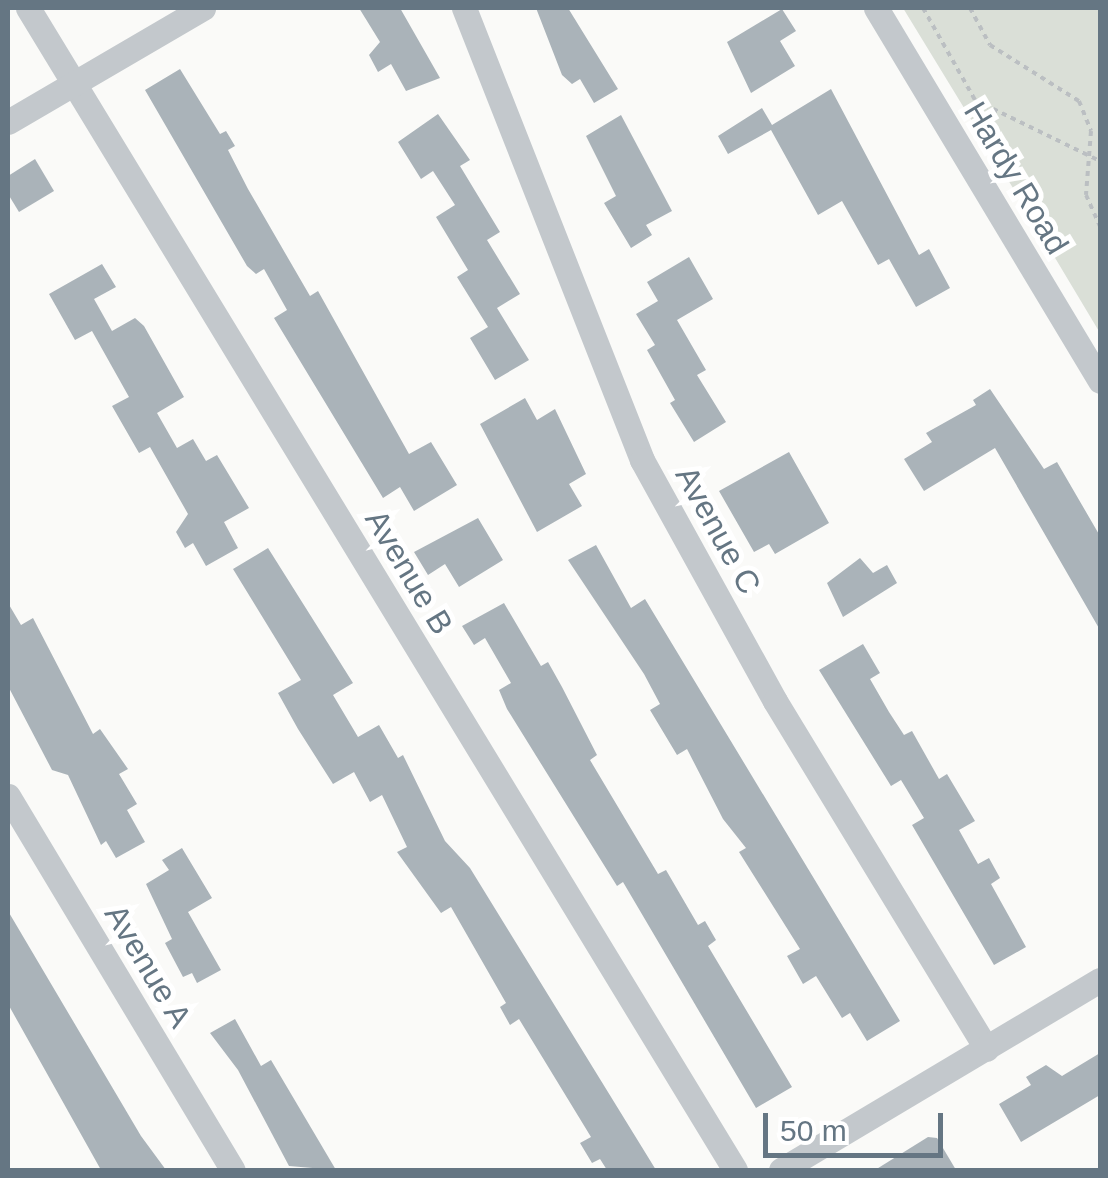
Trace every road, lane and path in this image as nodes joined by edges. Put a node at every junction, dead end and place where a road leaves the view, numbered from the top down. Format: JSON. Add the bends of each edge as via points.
{"nodes":[{"id":1,"x":28,"y":8,"type":"edge"},
{"id":2,"x":203,"y":8,"type":"edge"},
{"id":3,"x":464,"y":8,"type":"edge"},
{"id":4,"x":876,"y":8,"type":"edge"},
{"id":5,"x":923,"y":8,"type":"edge"},
{"id":6,"x":970,"y":8,"type":"edge"},
{"id":7,"x":74,"y":84,"type":"junction"},
{"id":8,"x":8,"y":122,"type":"edge"},
{"id":9,"x":1090,"y":154,"type":"junction"},
{"id":10,"x":1100,"y":161,"type":"edge"},
{"id":11,"x":1100,"y":226,"type":"edge"},
{"id":12,"x":1100,"y":381,"type":"edge"},
{"id":13,"x":8,"y":796,"type":"edge"},
{"id":14,"x":1100,"y":980,"type":"edge"},
{"id":15,"x":987,"y":1048,"type":"junction"},
{"id":16,"x":232,"y":1170,"type":"edge"},
{"id":17,"x":735,"y":1170,"type":"edge"},
{"id":18,"x":780,"y":1170,"type":"edge"}],
"edges":[{"from":1,"to":7,"type":"street","name":"Avenue B"},
{"from":2,"to":7,"type":"street"},
{"from":3,"to":15,"type":"street","name":"Avenue C","via":[[642,460],[785,718]]},
{"from":4,"to":12,"type":"street","name":"Hardy Road"},
{"from":5,"to":9,"type":"path","via":[[975,100]]},
{"from":6,"to":9,"type":"path","via":[[990,45],[1079,101],[1091,131]]},
{"from":7,"to":8,"type":"street"},
{"from":7,"to":17,"type":"street","name":"Avenue B"},
{"from":9,"to":10,"type":"path"},
{"from":9,"to":11,"type":"path","via":[[1086,195]]},
{"from":13,"to":16,"type":"street","name":"Avenue A"},
{"from":14,"to":15,"type":"street"},
{"from":15,"to":18,"type":"street"}]}
